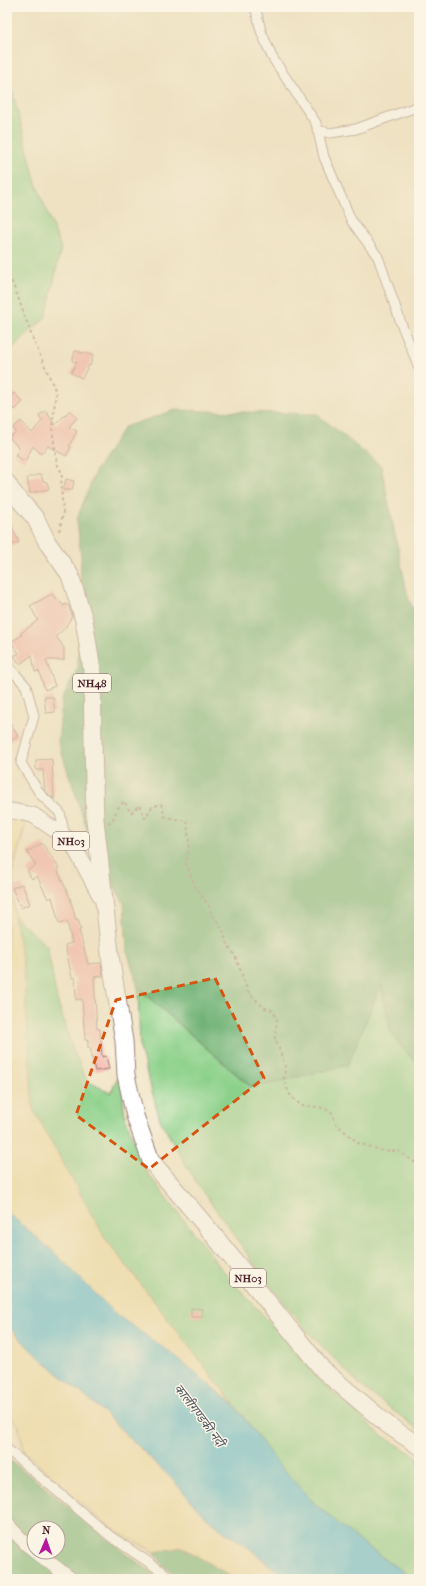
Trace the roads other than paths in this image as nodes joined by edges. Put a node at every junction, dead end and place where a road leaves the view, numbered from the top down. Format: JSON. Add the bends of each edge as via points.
{"nodes":[{"id":1,"x":253,"y":7,"type":"edge"},
{"id":2,"x":419,"y":106,"type":"edge"},
{"id":3,"x":317,"y":130,"type":"junction"},
{"id":4,"x":419,"y":368,"type":"edge"},
{"id":5,"x":7,"y":483,"type":"edge"},
{"id":6,"x":7,"y":665,"type":"edge"},
{"id":7,"x":7,"y":810,"type":"edge"},
{"id":8,"x":64,"y":836,"type":"junction"},
{"id":9,"x":105,"y":905,"type":"junction"},
{"id":10,"x":419,"y":1446,"type":"edge"},
{"id":11,"x":7,"y":1449,"type":"edge"},
{"id":12,"x":7,"y":1524,"type":"edge"},
{"id":13,"x":26,"y":1544,"type":"edge"},
{"id":14,"x":47,"y":1560,"type":"edge"},
{"id":15,"x":71,"y":1579,"type":"edge"},
{"id":16,"x":173,"y":1579,"type":"edge"}],
"edges":[{"from":1,"to":3,"type":"street","via":[[272,57],[316,123]]},
{"from":2,"to":3,"type":"street","via":[[356,129],[330,133]]},
{"from":3,"to":4,"type":"street","via":[[324,157],[351,220],[378,256]]},
{"from":5,"to":9,"type":"highway","number":"NH48","via":[[36,519],[47,542],[70,575],[84,620],[92,670],[95,820]]},
{"from":6,"to":8,"type":"street","via":[[26,686],[34,716],[21,763],[40,794],[60,813]]},
{"from":7,"to":8,"type":"main road","number":"NH03","via":[[33,815]]},
{"from":8,"to":9,"type":"main road","number":"NH03","via":[[71,841]]},
{"from":9,"to":10,"type":"highway","number":"NH03","via":[[124,1042],[126,1075],[135,1116],[151,1161],[323,1370],[388,1425]]},
{"from":11,"to":16,"type":"street","via":[[110,1536]]},
{"from":12,"to":13,"type":"main road"},
{"from":14,"to":15,"type":"main road"}]}
